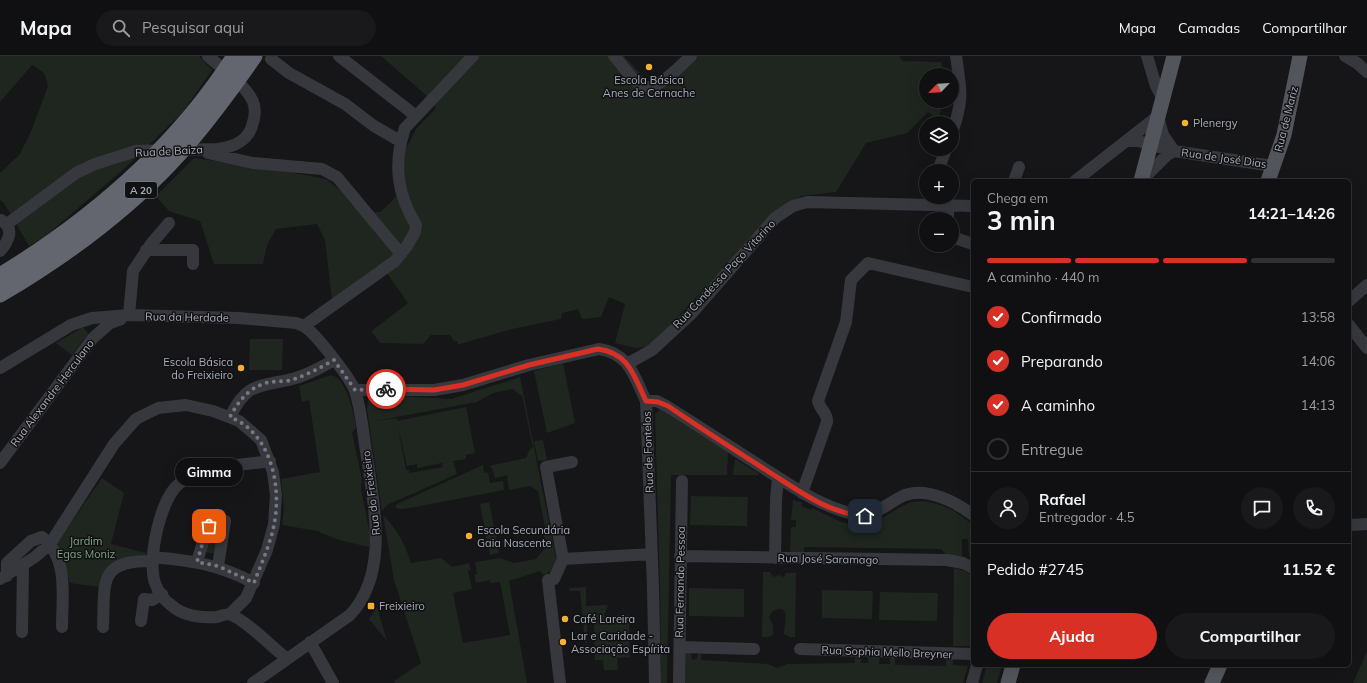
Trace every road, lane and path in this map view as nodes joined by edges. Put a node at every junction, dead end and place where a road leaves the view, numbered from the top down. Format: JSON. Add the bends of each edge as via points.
{"nodes":[{"id":1,"x":208,"y":56,"type":"edge"},
{"id":2,"x":235,"y":56,"type":"edge"},
{"id":3,"x":254,"y":56,"type":"edge"},
{"id":4,"x":339,"y":56,"type":"edge"},
{"id":5,"x":473,"y":56,"type":"edge"},
{"id":6,"x":614,"y":56,"type":"edge"},
{"id":7,"x":691,"y":56,"type":"edge"},
{"id":8,"x":956,"y":56,"type":"edge"},
{"id":9,"x":1300,"y":56,"type":"edge"},
{"id":10,"x":1345,"y":56,"type":"edge"},
{"id":11,"x":1172,"y":58,"type":"edge"},
{"id":12,"x":271,"y":59,"type":"dead end"},
{"id":13,"x":1148,"y":59,"type":"edge"},
{"id":14,"x":1367,"y":72,"type":"edge"},
{"id":15,"x":1163,"y":99,"type":"junction"},
{"id":16,"x":416,"y":116,"type":"junction"},
{"id":17,"x":958,"y":116,"type":"edge"},
{"id":18,"x":1158,"y":116,"type":"junction"},
{"id":19,"x":400,"y":141,"type":"junction"},
{"id":20,"x":1128,"y":141,"type":"junction"},
{"id":21,"x":1151,"y":145,"type":"junction"},
{"id":22,"x":206,"y":149,"type":"junction"},
{"id":23,"x":1174,"y":151,"type":"junction"},
{"id":24,"x":1273,"y":166,"type":"junction"},
{"id":25,"x":1019,"y":168,"type":"dead end"},
{"id":26,"x":1015,"y":179,"type":"edge"},
{"id":27,"x":1078,"y":179,"type":"edge"},
{"id":28,"x":1142,"y":179,"type":"edge"},
{"id":29,"x":1143,"y":179,"type":"edge"},
{"id":30,"x":1269,"y":179,"type":"edge"},
{"id":31,"x":919,"y":201,"type":"edge"},
{"id":32,"x":943,"y":204,"type":"edge"},
{"id":33,"x":948,"y":205,"type":"junction"},
{"id":34,"x":971,"y":206,"type":"edge"},
{"id":35,"x":948,"y":212,"type":"edge"},
{"id":36,"x":3,"y":221,"type":"edge"},
{"id":37,"x":169,"y":223,"type":"dead end"},
{"id":38,"x":959,"y":239,"type":"edge"},
{"id":39,"x":971,"y":243,"type":"edge"},
{"id":40,"x":146,"y":250,"type":"junction"},
{"id":41,"x":0,"y":251,"type":"edge"},
{"id":42,"x":401,"y":254,"type":"junction"},
{"id":43,"x":193,"y":264,"type":"dead end"},
{"id":44,"x":0,"y":276,"type":"edge"},
{"id":45,"x":1367,"y":285,"type":"edge"},
{"id":46,"x":971,"y":287,"type":"edge"},
{"id":47,"x":0,"y":294,"type":"edge"},
{"id":48,"x":1351,"y":299,"type":"edge"},
{"id":49,"x":129,"y":315,"type":"junction"},
{"id":50,"x":304,"y":326,"type":"junction"},
{"id":51,"x":1351,"y":327,"type":"edge"},
{"id":52,"x":1367,"y":348,"type":"edge"},
{"id":53,"x":334,"y":360,"type":"junction"},
{"id":54,"x":627,"y":364,"type":"junction"},
{"id":55,"x":0,"y":368,"type":"edge"},
{"id":56,"x":355,"y":390,"type":"junction"},
{"id":57,"x":646,"y":401,"type":"junction"},
{"id":58,"x":230,"y":417,"type":"junction"},
{"id":59,"x":270,"y":461,"type":"junction"},
{"id":60,"x":572,"y":462,"type":"dead end"},
{"id":61,"x":0,"y":463,"type":"edge"},
{"id":62,"x":682,"y":481,"type":"dead end"},
{"id":63,"x":782,"y":481,"type":"junction"},
{"id":64,"x":802,"y":493,"type":"junction"},
{"id":65,"x":971,"y":514,"type":"edge"},
{"id":66,"x":1367,"y":524,"type":"edge"},
{"id":67,"x":1351,"y":525,"type":"edge"},
{"id":68,"x":50,"y":544,"type":"junction"},
{"id":69,"x":652,"y":554,"type":"junction"},
{"id":70,"x":680,"y":556,"type":"junction"},
{"id":71,"x":779,"y":558,"type":"junction"},
{"id":72,"x":154,"y":559,"type":"junction"},
{"id":73,"x":563,"y":559,"type":"junction"},
{"id":74,"x":197,"y":562,"type":"junction"},
{"id":75,"x":23,"y":565,"type":"junction"},
{"id":76,"x":218,"y":566,"type":"junction"},
{"id":77,"x":971,"y":567,"type":"edge"},
{"id":78,"x":3,"y":578,"type":"edge"},
{"id":79,"x":254,"y":583,"type":"junction"},
{"id":80,"x":162,"y":594,"type":"junction"},
{"id":81,"x":230,"y":614,"type":"junction"},
{"id":82,"x":141,"y":621,"type":"dead end"},
{"id":83,"x":62,"y":627,"type":"dead end"},
{"id":84,"x":103,"y":627,"type":"dead end"},
{"id":85,"x":22,"y":632,"type":"dead end"},
{"id":86,"x":310,"y":642,"type":"junction"},
{"id":87,"x":680,"y":647,"type":"junction"},
{"id":88,"x":754,"y":649,"type":"dead end"},
{"id":89,"x":800,"y":649,"type":"dead end"},
{"id":90,"x":971,"y":654,"type":"edge"},
{"id":91,"x":286,"y":658,"type":"junction"},
{"id":92,"x":976,"y":667,"type":"edge"},
{"id":93,"x":1012,"y":667,"type":"edge"},
{"id":94,"x":1219,"y":667,"type":"edge"},
{"id":95,"x":253,"y":683,"type":"edge"},
{"id":96,"x":333,"y":683,"type":"edge"},
{"id":97,"x":560,"y":683,"type":"edge"},
{"id":98,"x":655,"y":683,"type":"edge"},
{"id":99,"x":679,"y":683,"type":"edge"},
{"id":100,"x":972,"y":683,"type":"edge"},
{"id":101,"x":1008,"y":683,"type":"edge"},
{"id":102,"x":1212,"y":683,"type":"edge"}],
"edges":[{"from":1,"to":22,"type":"street","name":"Rua de Baiza","via":[[250,95],[255,113],[251,130],[241,142],[230,147]]},
{"from":2,"to":44,"type":"highway","number":"A 20","bridge":true,"via":[[208,95],[134,176],[82,221],[42,251]]},
{"from":3,"to":47,"type":"highway","number":"A 20","bridge":true,"via":[[188,144],[148,183],[85,238]]},
{"from":4,"to":16,"type":"street"},
{"from":5,"to":16,"type":"street"},
{"from":6,"to":7,"type":"street","via":[[644,87],[660,83]]},
{"from":8,"to":17,"type":"street","via":[[962,96]]},
{"from":9,"to":24,"type":"main road","name":"Rua de Mariz","via":[[1284,134]]},
{"from":10,"to":14,"type":"street"},
{"from":11,"to":13,"type":"street","via":[[1162,67],[1155,66]]},
{"from":11,"to":15,"type":"main road"},
{"from":12,"to":19,"type":"street","via":[[288,73],[345,104],[374,126]]},
{"from":13,"to":15,"type":"street"},
{"from":15,"to":18,"type":"main road"},
{"from":16,"to":19,"type":"street","via":[[405,128]]},
{"from":18,"to":20,"type":"street"},
{"from":18,"to":21,"type":"main road"},
{"from":18,"to":23,"type":"street","name":"Rua de José Dias","via":[[1163,135]]},
{"from":19,"to":42,"type":"street","via":[[400,190],[416,226]]},
{"from":20,"to":21,"type":"street"},
{"from":20,"to":27,"type":"street"},
{"from":21,"to":23,"type":"street","name":"Rua de José Dias"},
{"from":21,"to":28,"type":"main road"},
{"from":22,"to":36,"type":"street","name":"Rua de Baiza","via":[[136,151],[95,164],[76,173]]},
{"from":22,"to":42,"type":"street","via":[[208,153],[253,163],[322,169],[337,177]]},
{"from":23,"to":24,"type":"street","name":"Rua de José Dias"},
{"from":23,"to":29,"type":"street","name":"Rua de José Dias"},
{"from":24,"to":30,"type":"main road","name":"Rua de Mariz"},
{"from":25,"to":26,"type":"street"},
{"from":31,"to":54,"type":"street","name":"Rua Condessa Paço Vitorino","via":[[807,202],[793,206],[775,218],[692,313],[652,350]]},
{"from":32,"to":33,"type":"street","name":"Rua Condessa Paço Vitorino"},
{"from":33,"to":34,"type":"street","name":"Rua Condessa Paço Vitorino"},
{"from":33,"to":35,"type":"street"},
{"from":36,"to":41,"type":"street","via":[[10,236]]},
{"from":37,"to":40,"type":"street"},
{"from":38,"to":39,"type":"street"},
{"from":40,"to":43,"type":"street","via":[[193,250]]},
{"from":40,"to":49,"type":"street","via":[[133,271]]},
{"from":42,"to":50,"type":"street","via":[[395,261]]},
{"from":45,"to":48,"type":"street"},
{"from":46,"to":64,"type":"street","via":[[868,263],[851,280],[846,322],[818,402],[826,414],[827,422]]},
{"from":49,"to":50,"type":"street","name":"Rua da Herdade","via":[[239,318]]},
{"from":49,"to":55,"type":"street","name":"Rua da Herdade","via":[[92,318],[71,325]]},
{"from":49,"to":61,"type":"street","name":"Rua Alexandre Herculano","via":[[110,323],[93,338]]},
{"from":50,"to":53,"type":"street"},
{"from":51,"to":52,"type":"street"},
{"from":53,"to":56,"type":"street"},
{"from":53,"to":58,"type":"street","via":[[305,375],[269,382],[251,389],[238,402]]},
{"from":54,"to":56,"type":"street","name":"Rua de Fontelos","via":[[617,354],[598,349],[529,365],[463,385],[434,390]]},
{"from":54,"to":57,"type":"street","name":"Rua de Fontelos"},
{"from":56,"to":86,"type":"street","name":"Rua do Freixieiro","via":[[376,530],[372,567],[366,593],[360,604],[350,615]]},
{"from":57,"to":63,"type":"street","via":[[668,406]]},
{"from":57,"to":69,"type":"street","name":"Rua de Fontelos"},
{"from":58,"to":59,"type":"street","via":[[240,421],[261,440]]},
{"from":58,"to":68,"type":"street","via":[[186,405],[158,408],[136,419],[114,444]]},
{"from":59,"to":72,"type":"street","via":[[192,475],[179,484],[169,497],[155,534]]},
{"from":59,"to":79,"type":"street","via":[[276,495],[274,524]]},
{"from":60,"to":73,"type":"street","via":[[546,467]]},
{"from":62,"to":70,"type":"street","name":"Rua Fernando Pessoa"},
{"from":63,"to":64,"type":"street"},
{"from":63,"to":71,"type":"street","via":[[784,499]]},
{"from":64,"to":65,"type":"street","via":[[823,504],[856,515],[865,516],[873,513],[913,493],[924,493],[944,499]]},
{"from":66,"to":67,"type":"street"},
{"from":68,"to":75,"type":"street"},
{"from":68,"to":78,"type":"street","via":[[42,537],[31,541],[7,563]]},
{"from":68,"to":83,"type":"street","via":[[63,578]]},
{"from":69,"to":73,"type":"street"},
{"from":69,"to":98,"type":"street","name":"Rua de Fontelos"},
{"from":70,"to":71,"type":"street","name":"Rua José Saramago"},
{"from":70,"to":87,"type":"street","name":"Rua Fernando Pessoa"},
{"from":71,"to":77,"type":"street","name":"Rua José Saramago","via":[[946,560]]},
{"from":72,"to":74,"type":"street"},
{"from":72,"to":80,"type":"street","via":[[155,582]]},
{"from":72,"to":84,"type":"street","via":[[123,563],[108,573],[105,581]]},
{"from":73,"to":97,"type":"street","via":[[554,579],[548,580]]},
{"from":74,"to":76,"type":"street"},
{"from":74,"to":76,"type":"street","via":[[205,535],[214,517],[225,521]]},
{"from":75,"to":78,"type":"street"},
{"from":75,"to":85,"type":"street"},
{"from":76,"to":79,"type":"street"},
{"from":79,"to":81,"type":"street","via":[[246,598]]},
{"from":80,"to":81,"type":"street","via":[[172,606],[188,614],[218,617]]},
{"from":80,"to":82,"type":"street","via":[[152,600],[144,599]]},
{"from":81,"to":91,"type":"street"},
{"from":86,"to":91,"type":"street","name":"Rua do Freixieiro"},
{"from":86,"to":96,"type":"street"},
{"from":87,"to":88,"type":"street"},
{"from":87,"to":99,"type":"street","name":"Rua Fernando Pessoa"},
{"from":89,"to":90,"type":"street","name":"Rua Sophia Mello Breyner"},
{"from":91,"to":95,"type":"street","name":"Rua do Freixieiro"},
{"from":92,"to":100,"type":"street"},
{"from":93,"to":101,"type":"main road"},
{"from":94,"to":102,"type":"main road"}]}
